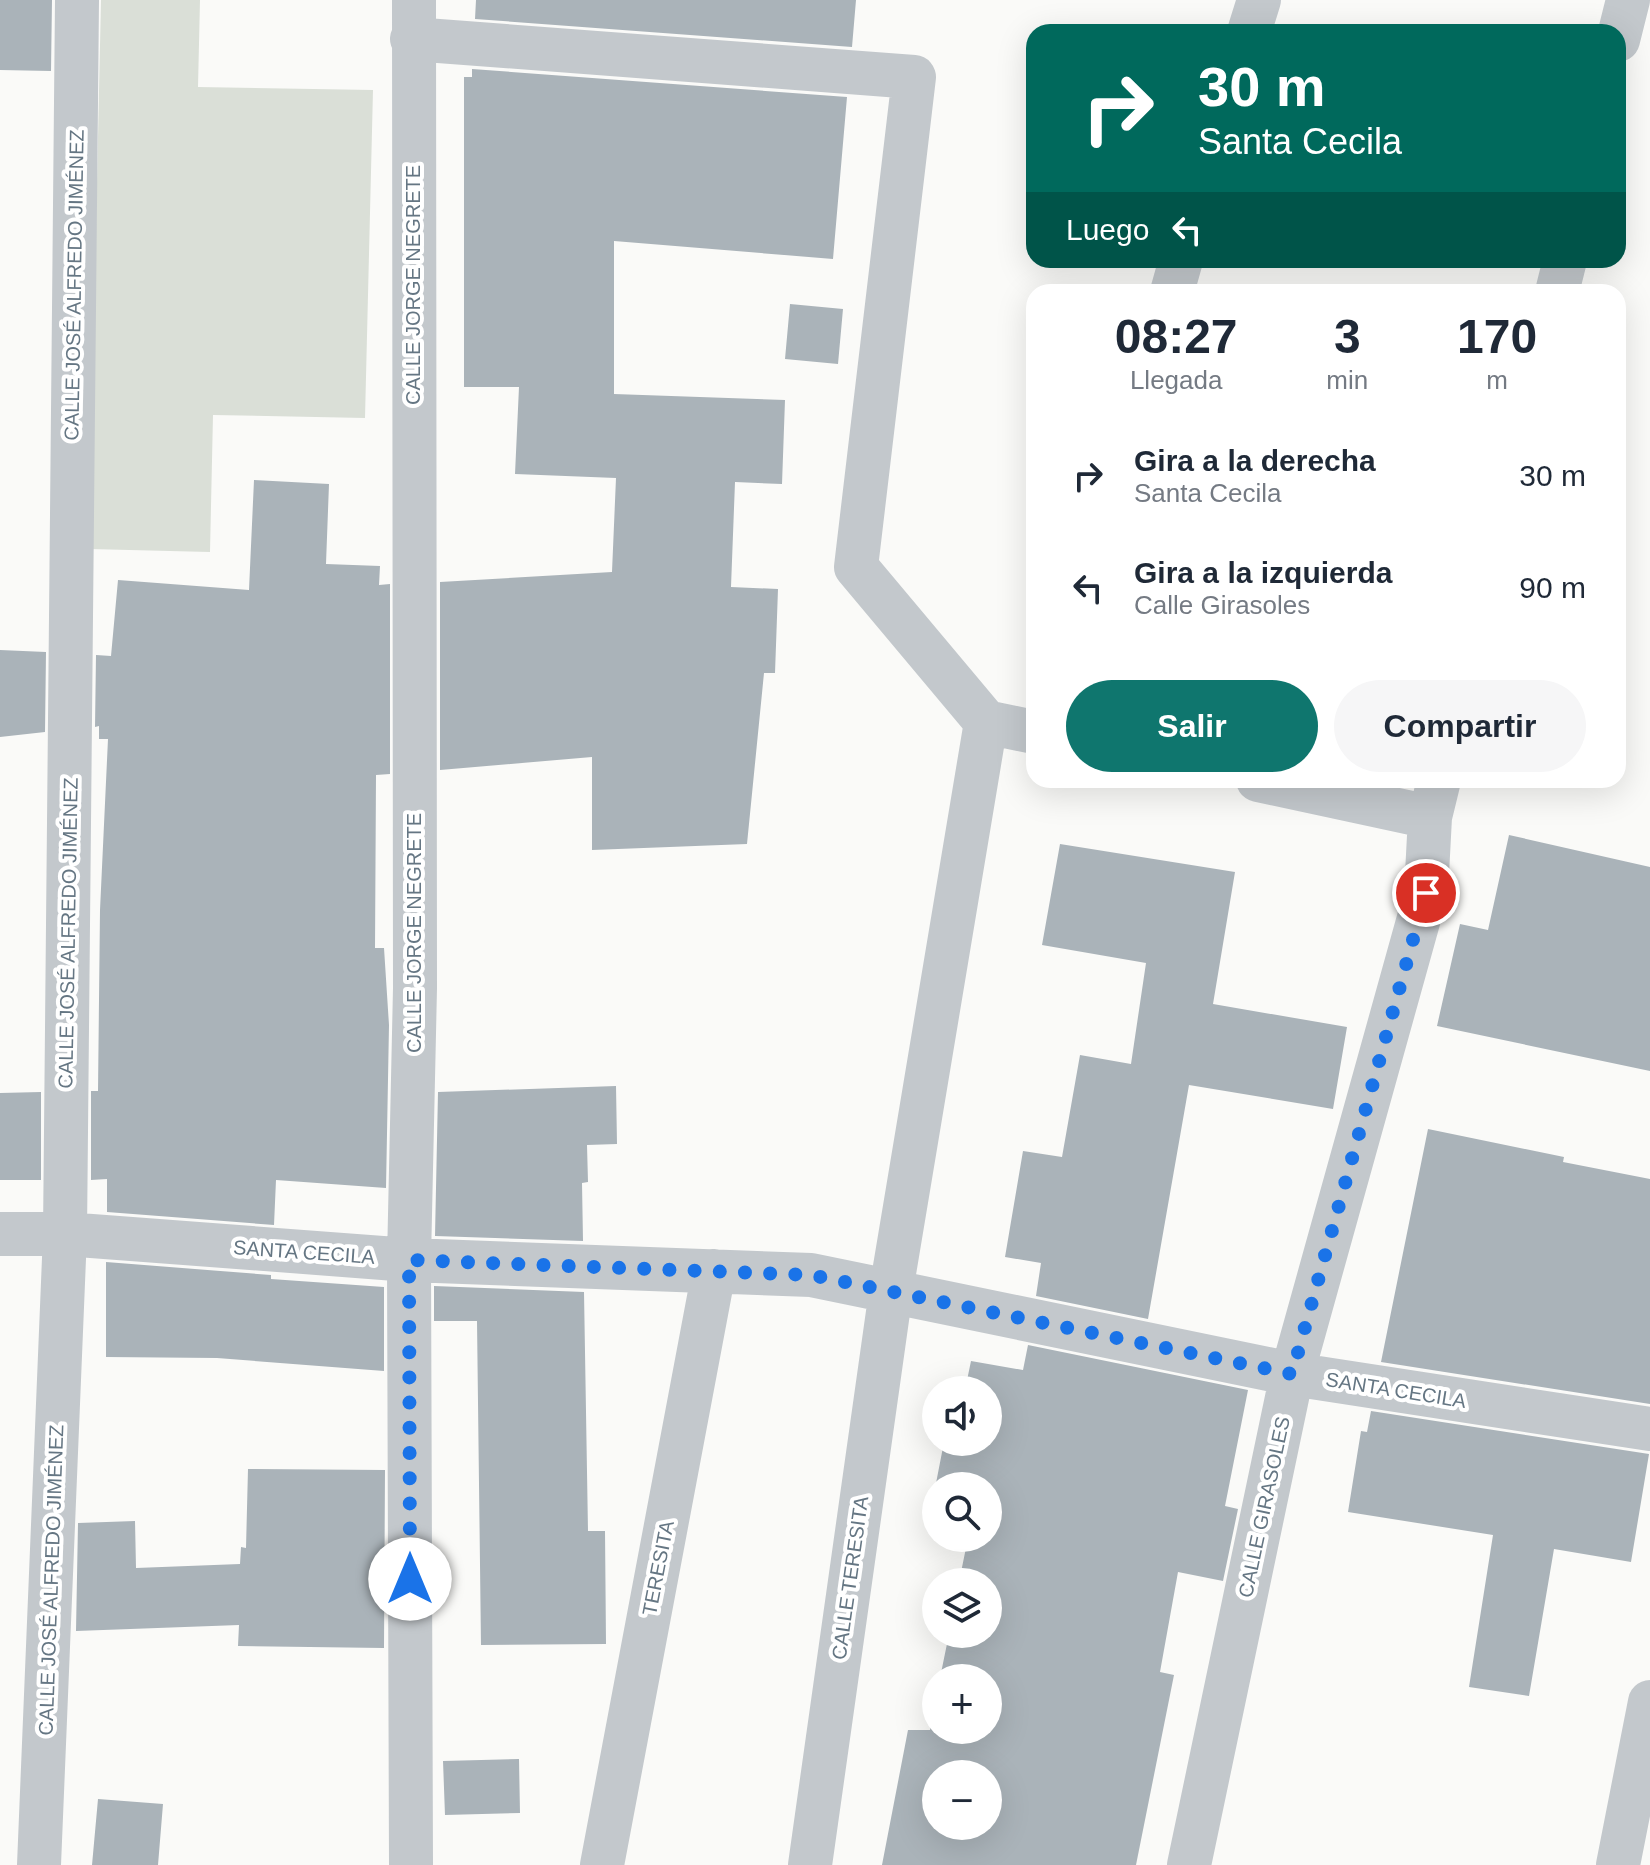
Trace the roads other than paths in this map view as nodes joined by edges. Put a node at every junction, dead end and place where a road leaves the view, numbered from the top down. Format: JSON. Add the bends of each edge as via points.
{"nodes":[{"id":1,"x":77,"y":0,"type":"edge"},
{"id":2,"x":1259,"y":0,"type":"edge"},
{"id":3,"x":1628,"y":0,"type":"edge"},
{"id":4,"x":413,"y":19,"type":"edge"},
{"id":5,"x":1252,"y":24,"type":"edge"},
{"id":6,"x":1622,"y":24,"type":"edge"},
{"id":7,"x":986,"y":722,"type":"junction"},
{"id":8,"x":1026,"y":730,"type":"edge"},
{"id":9,"x":1336,"y":788,"type":"edge"},
{"id":10,"x":1434,"y":798,"type":"edge"},
{"id":11,"x":0,"y":1234,"type":"edge"},
{"id":12,"x":65,"y":1234,"type":"junction"},
{"id":13,"x":409,"y":1260,"type":"junction"},
{"id":14,"x":714,"y":1271,"type":"junction"},
{"id":15,"x":891,"y":1291,"type":"junction"},
{"id":16,"x":1292,"y":1374,"type":"junction"},
{"id":17,"x":1650,"y":1429,"type":"edge"},
{"id":18,"x":1650,"y":1702,"type":"edge"},
{"id":19,"x":39,"y":1865,"type":"edge"},
{"id":20,"x":411,"y":1865,"type":"edge"},
{"id":21,"x":602,"y":1865,"type":"edge"},
{"id":22,"x":810,"y":1865,"type":"edge"},
{"id":23,"x":1189,"y":1865,"type":"edge"},
{"id":24,"x":1618,"y":1865,"type":"edge"}],
"edges":[{"from":1,"to":12,"type":"street","name":"CALLE JOSÉ ALFREDO JIMÉNEZ"},
{"from":2,"to":5,"type":"street"},
{"from":3,"to":6,"type":"street"},
{"from":4,"to":7,"type":"street","via":[[914,77],[856,567]]},
{"from":4,"to":13,"type":"street","name":"CALLE JORGE NEGRETE","via":[[415,988]]},
{"from":7,"to":8,"type":"street"},
{"from":7,"to":15,"type":"street","name":"CALLE TERESITA"},
{"from":9,"to":10,"type":"street"},
{"from":10,"to":16,"type":"street","name":"CALLE GIRASOLES","via":[[1426,893]]},
{"from":11,"to":12,"type":"street","name":"SANTA CECILA"},
{"from":12,"to":13,"type":"street","name":"SANTA CECILA"},
{"from":12,"to":19,"type":"street","name":"CALLE JOSÉ ALFREDO JIMÉNEZ"},
{"from":13,"to":14,"type":"street","name":"SANTA CECILA"},
{"from":13,"to":20,"type":"street","name":"CALLE JORGE NEGRETE"},
{"from":14,"to":15,"type":"street","name":"SANTA CECILA","via":[[811,1275]]},
{"from":14,"to":21,"type":"street","name":"TERESITA"},
{"from":15,"to":16,"type":"street","name":"SANTA CECILA"},
{"from":15,"to":22,"type":"street","name":"CALLE TERESITA"},
{"from":16,"to":17,"type":"street","name":"SANTA CECILA"},
{"from":16,"to":23,"type":"street","name":"CALLE GIRASOLES"},
{"from":18,"to":24,"type":"street"}]}
